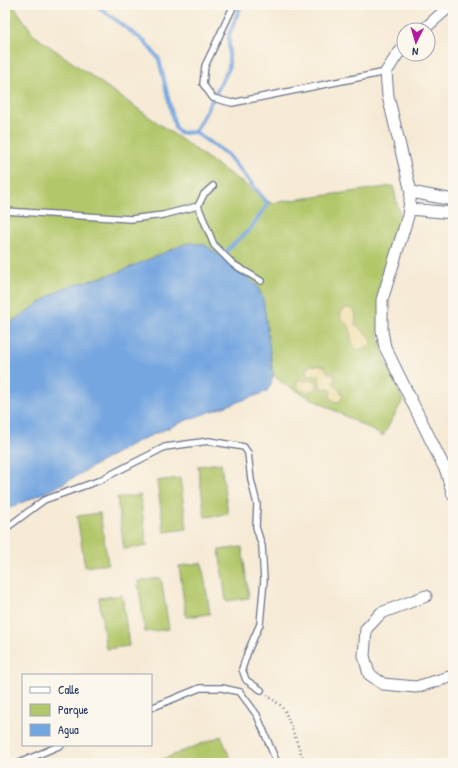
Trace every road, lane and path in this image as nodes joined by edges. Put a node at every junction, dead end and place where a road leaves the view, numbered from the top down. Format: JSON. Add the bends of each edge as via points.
{"nodes":[{"id":1,"x":234,"y":5,"type":"edge"},
{"id":2,"x":451,"y":5,"type":"edge"},
{"id":3,"x":432,"y":22,"type":"edge"},
{"id":4,"x":396,"y":55,"type":"edge"},
{"id":5,"x":386,"y":72,"type":"junction"},
{"id":6,"x":213,"y":186,"type":"dead end"},
{"id":7,"x":411,"y":192,"type":"junction"},
{"id":8,"x":453,"y":200,"type":"edge"},
{"id":9,"x":198,"y":206,"type":"junction"},
{"id":10,"x":409,"y":209,"type":"junction"},
{"id":11,"x":5,"y":211,"type":"edge"},
{"id":12,"x":453,"y":213,"type":"edge"},
{"id":13,"x":261,"y":281,"type":"dead end"},
{"id":14,"x":453,"y":495,"type":"edge"},
{"id":15,"x":5,"y":529,"type":"edge"},
{"id":16,"x":426,"y":596,"type":"dead end"},
{"id":17,"x":453,"y":676,"type":"edge"},
{"id":18,"x":260,"y":690,"type":"joint"},
{"id":19,"x":152,"y":708,"type":"edge"},
{"id":20,"x":59,"y":746,"type":"edge"},
{"id":21,"x":18,"y":763,"type":"edge"},
{"id":22,"x":277,"y":763,"type":"edge"},
{"id":23,"x":305,"y":763,"type":"edge"}],
"edges":[{"from":1,"to":5,"type":"lane","via":[[205,66],[203,84],[213,98],[232,103]]},
{"from":2,"to":3,"type":"street"},
{"from":4,"to":5,"type":"street"},
{"from":5,"to":7,"type":"street","via":[[388,96]]},
{"from":6,"to":9,"type":"lane","via":[[204,194]]},
{"from":7,"to":8,"type":"street"},
{"from":7,"to":10,"type":"street"},
{"from":9,"to":11,"type":"lane","via":[[163,215],[131,219]]},
{"from":9,"to":13,"type":"lane","via":[[214,245],[233,264]]},
{"from":10,"to":12,"type":"street"},
{"from":10,"to":14,"type":"street","via":[[382,300],[382,331],[385,347],[446,472]]},
{"from":15,"to":18,"type":"lane","via":[[44,500],[98,481],[165,447],[209,441],[244,447],[248,453],[257,504],[256,527],[262,546],[264,580],[260,624],[242,669],[246,680]]},
{"from":16,"to":17,"type":"street","via":[[381,614],[366,629],[364,656],[369,674],[383,684],[416,687]]},
{"from":18,"to":23,"type":"path","via":[[285,711]]},
{"from":19,"to":22,"type":"lane","via":[[200,688],[222,688],[240,692],[257,715]]},
{"from":20,"to":21,"type":"lane"}]}
